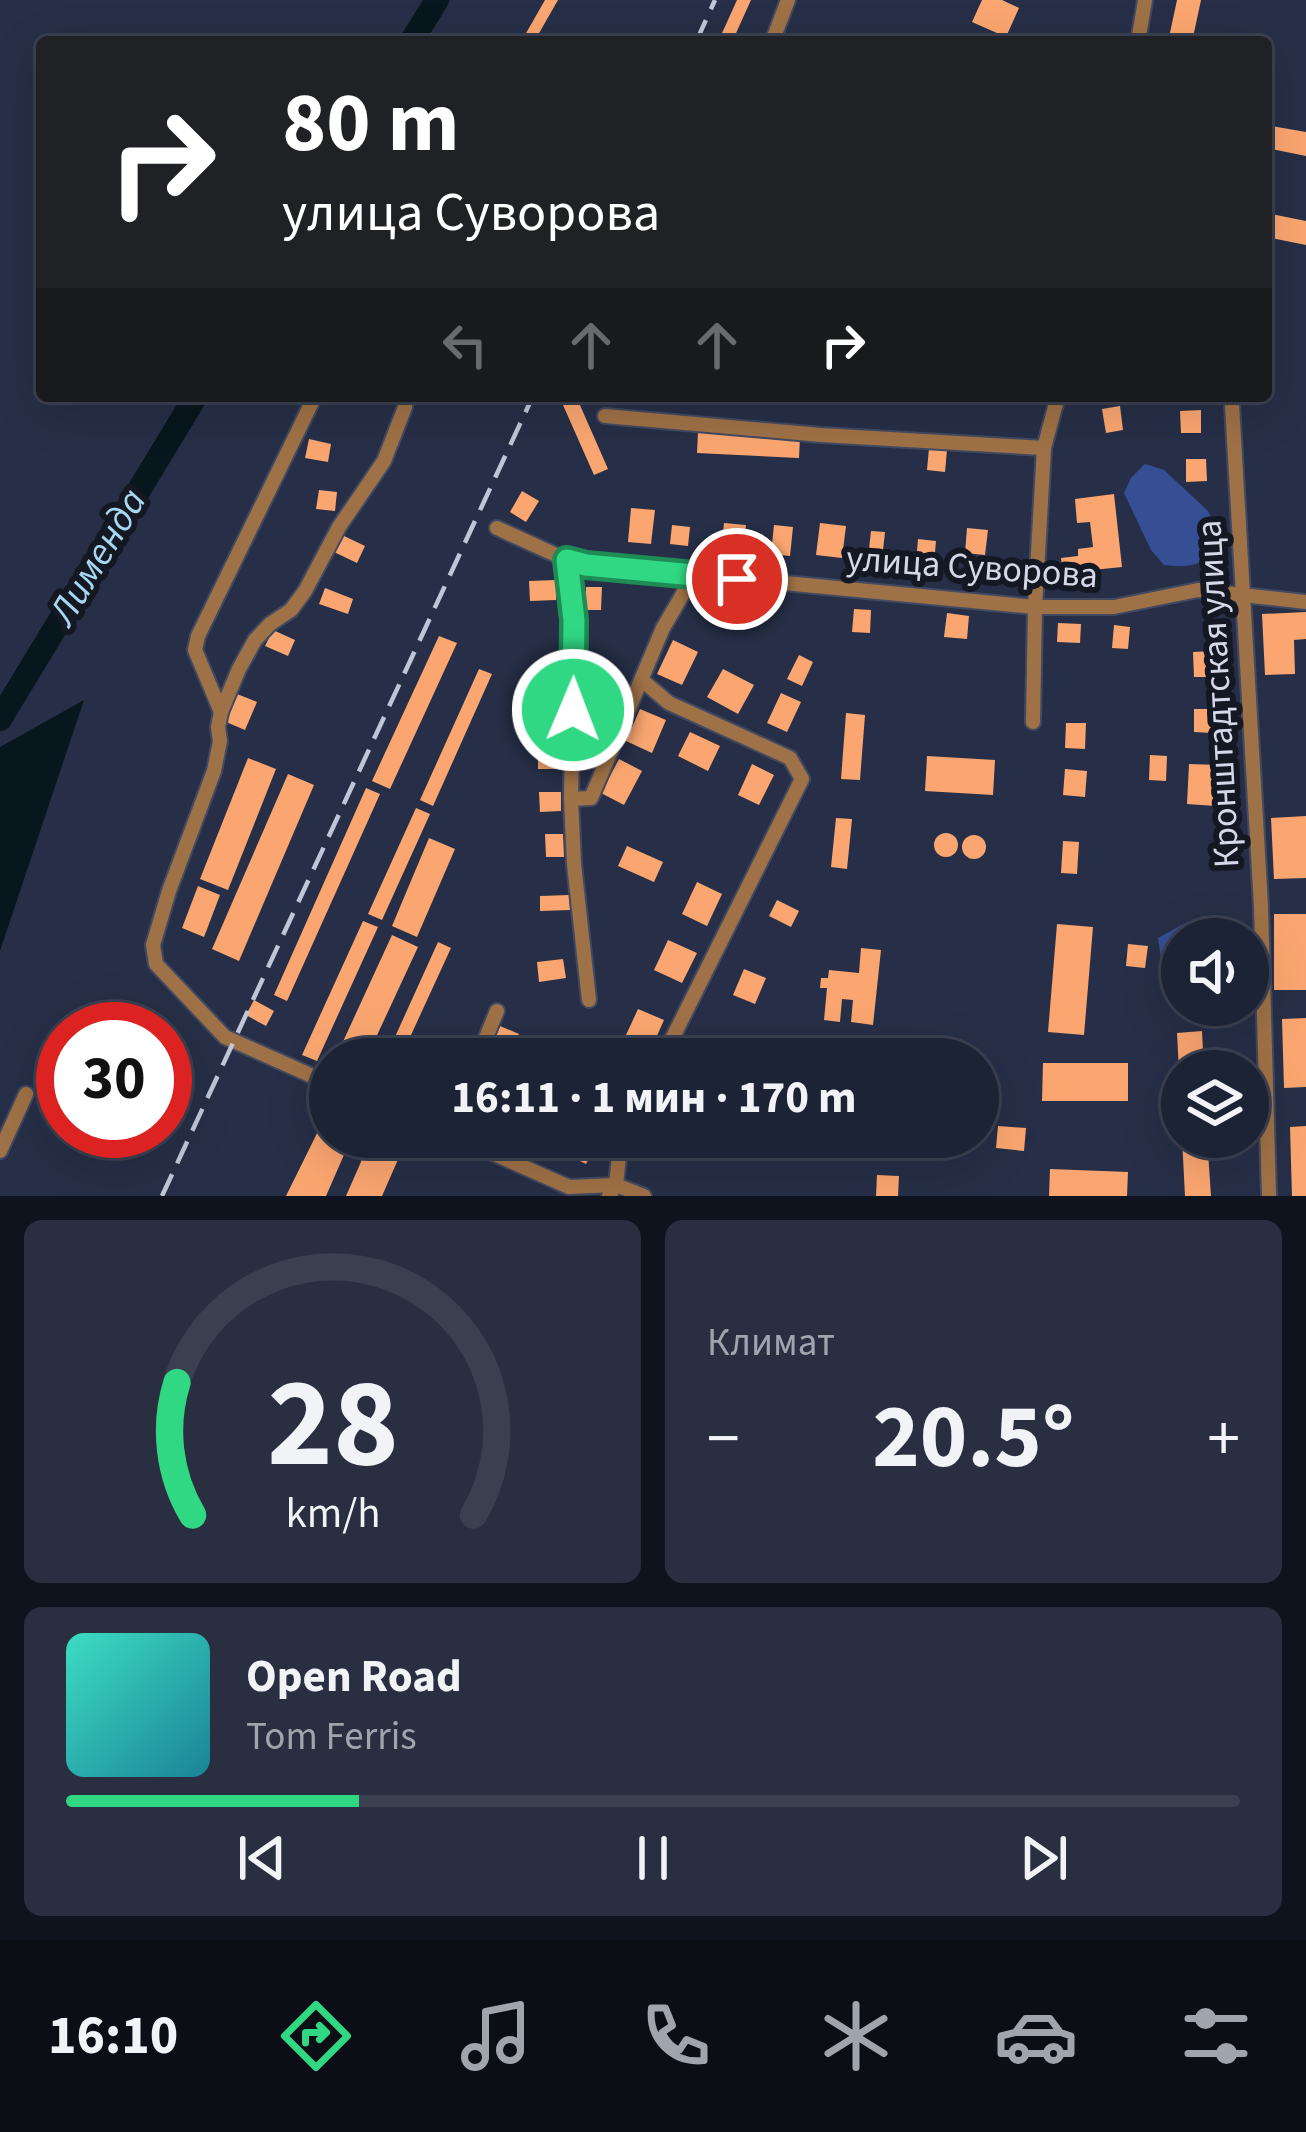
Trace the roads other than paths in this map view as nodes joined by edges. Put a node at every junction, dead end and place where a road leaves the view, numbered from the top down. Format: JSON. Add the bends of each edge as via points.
{"nodes":[{"id":1,"x":788,"y":0,"type":"edge"},
{"id":2,"x":1145,"y":0,"type":"edge"},
{"id":3,"x":774,"y":36,"type":"edge"},
{"id":4,"x":1139,"y":36,"type":"edge"},
{"id":5,"x":312,"y":402,"type":"edge"},
{"id":6,"x":405,"y":402,"type":"edge"},
{"id":7,"x":1056,"y":402,"type":"edge"},
{"id":8,"x":1232,"y":404,"type":"dead end"},
{"id":9,"x":605,"y":416,"type":"dead end"},
{"id":10,"x":1044,"y":448,"type":"junction"},
{"id":11,"x":496,"y":528,"type":"dead end"},
{"id":12,"x":567,"y":560,"type":"junction"},
{"id":13,"x":694,"y":575,"type":"junction"},
{"id":14,"x":1242,"y":595,"type":"junction"},
{"id":15,"x":1306,"y":602,"type":"edge"},
{"id":16,"x":1035,"y":607,"type":"junction"},
{"id":17,"x":643,"y":681,"type":"junction"},
{"id":18,"x":221,"y":712,"type":"junction"},
{"id":19,"x":1033,"y":722,"type":"dead end"},
{"id":20,"x":572,"y":799,"type":"junction"},
{"id":21,"x":590,"y":1000,"type":"dead end"},
{"id":22,"x":497,"y":1011,"type":"dead end"},
{"id":23,"x":486,"y":1038,"type":"edge"},
{"id":24,"x":672,"y":1038,"type":"edge"},
{"id":25,"x":309,"y":1075,"type":"edge"},
{"id":26,"x":26,"y":1094,"type":"dead end"},
{"id":27,"x":0,"y":1151,"type":"edge"},
{"id":28,"x":498,"y":1158,"type":"edge"},
{"id":29,"x":618,"y":1158,"type":"edge"},
{"id":30,"x":612,"y":1191,"type":"edge"},
{"id":31,"x":566,"y":1192,"type":"edge"},
{"id":32,"x":644,"y":1196,"type":"edge"},
{"id":33,"x":1269,"y":1196,"type":"edge"}],
"edges":[{"from":1,"to":3,"type":"street"},
{"from":2,"to":4,"type":"street"},
{"from":5,"to":18,"type":"street","via":[[198,636],[195,650]]},
{"from":6,"to":18,"type":"street","via":[[384,461],[305,592],[255,640]]},
{"from":7,"to":10,"type":"street"},
{"from":8,"to":14,"type":"street","name":"Кронштадтская улица"},
{"from":9,"to":10,"type":"street"},
{"from":10,"to":16,"type":"street"},
{"from":11,"to":12,"type":"street","name":"улица Суворова"},
{"from":12,"to":13,"type":"street","name":"улица Суворова"},
{"from":12,"to":20,"type":"street"},
{"from":13,"to":16,"type":"street","name":"улица Суворова"},
{"from":13,"to":17,"type":"street"},
{"from":14,"to":15,"type":"street","name":"улица Суворова"},
{"from":14,"to":16,"type":"street","name":"улица Суворова","via":[[1198,590],[1114,607]]},
{"from":14,"to":33,"type":"street","name":"Кронштадтская улица"},
{"from":16,"to":19,"type":"street"},
{"from":17,"to":20,"type":"street","via":[[591,798]]},
{"from":17,"to":24,"type":"street","via":[[669,703],[790,758],[802,779]]},
{"from":18,"to":25,"type":"street","via":[[214,771],[153,945],[156,964],[224,1037]]},
{"from":20,"to":21,"type":"street"},
{"from":22,"to":23,"type":"street"},
{"from":26,"to":27,"type":"street"},
{"from":28,"to":31,"type":"street"},
{"from":29,"to":30,"type":"street"},
{"from":30,"to":31,"type":"street"},
{"from":30,"to":32,"type":"street"}]}
